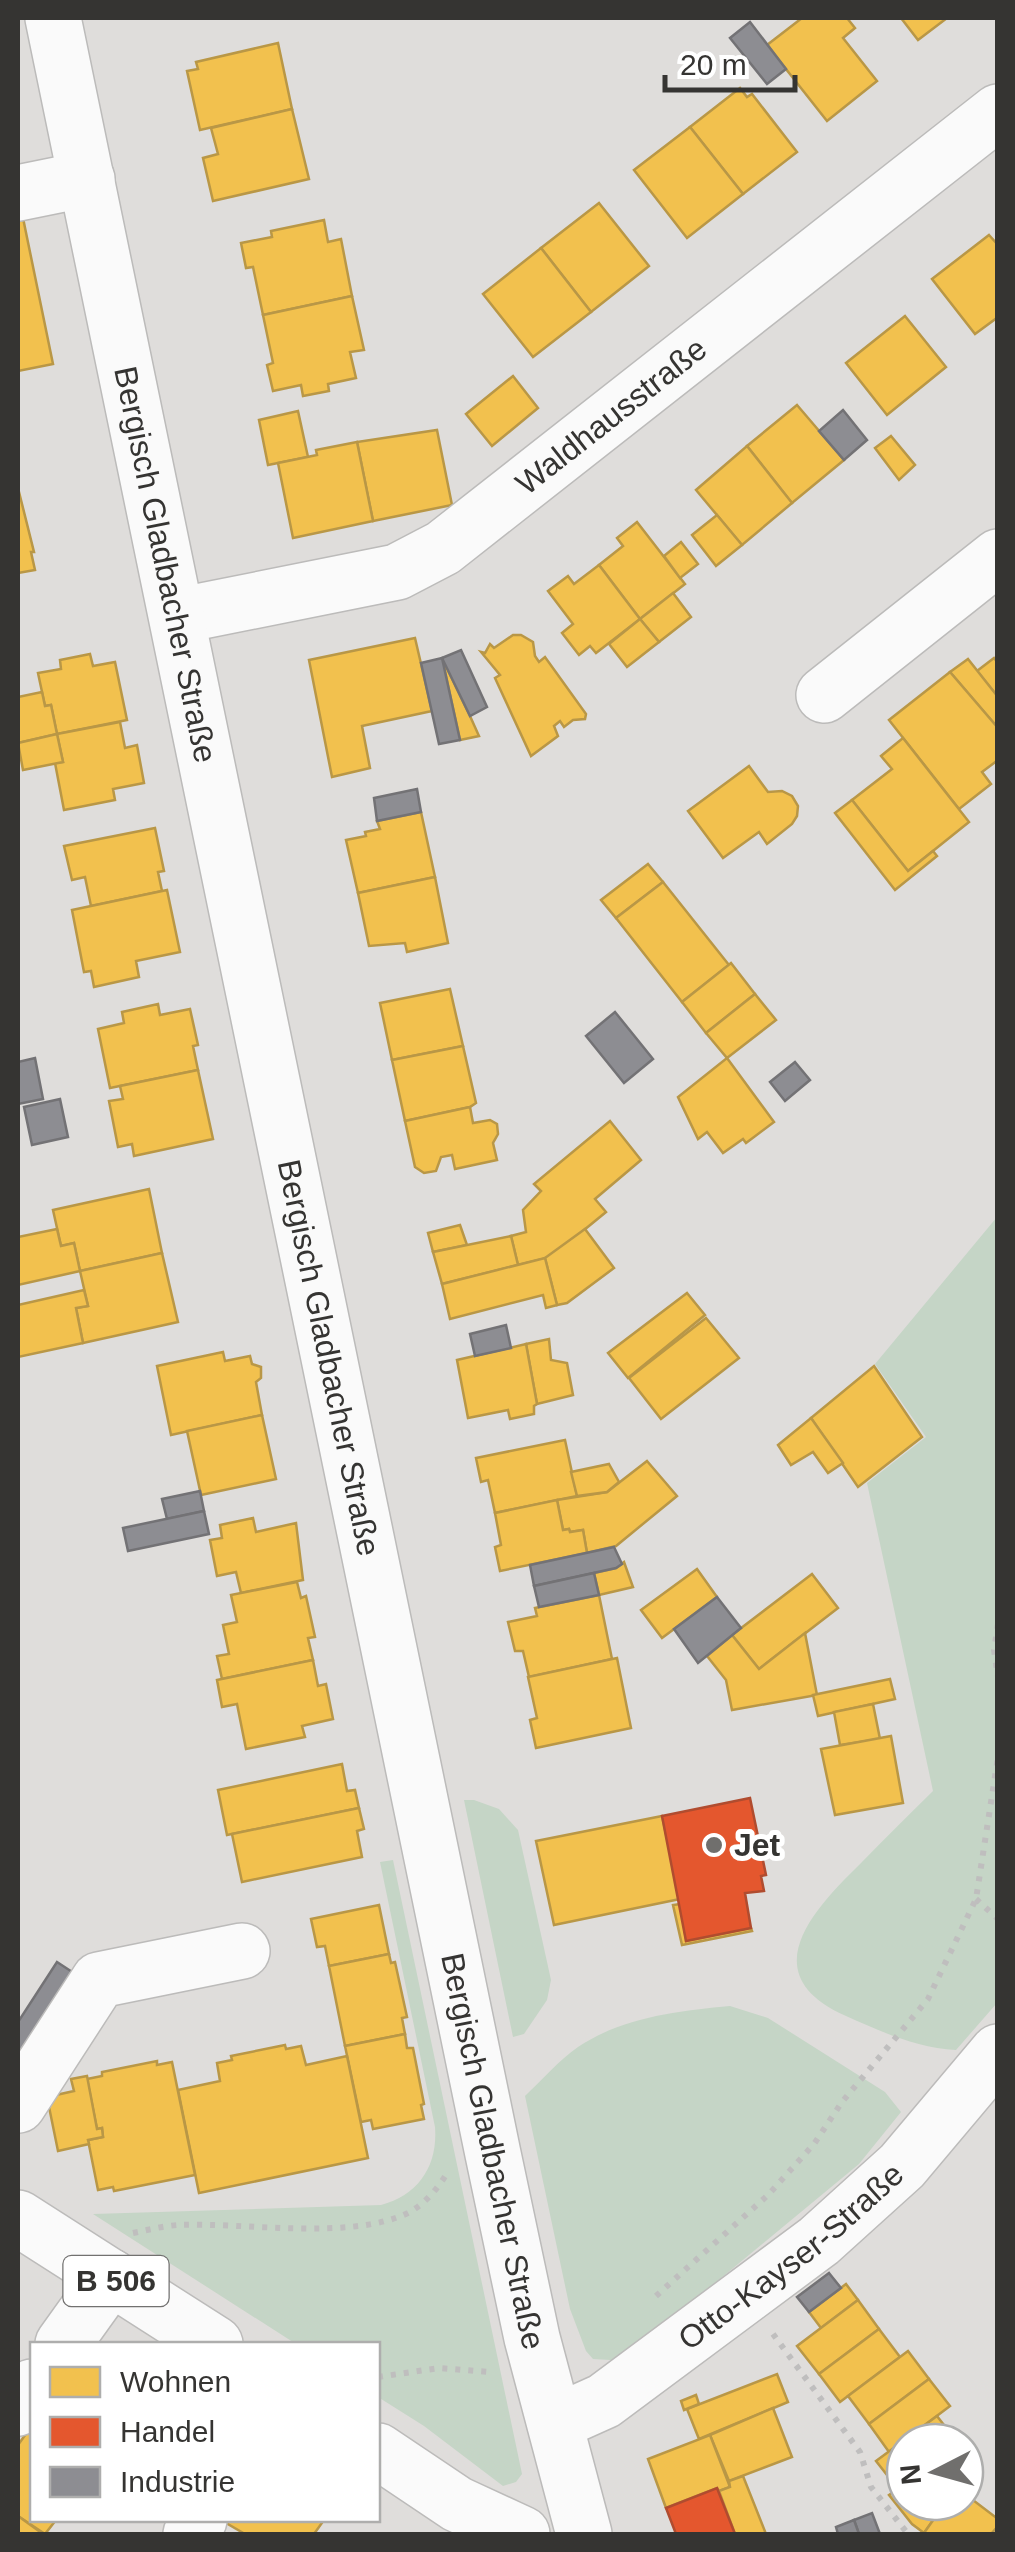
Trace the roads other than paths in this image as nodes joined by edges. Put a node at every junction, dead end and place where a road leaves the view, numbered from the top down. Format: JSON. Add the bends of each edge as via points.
{"nodes":[{"id":1,"x":53,"y":18,"type":"edge"},
{"id":2,"x":998,"y":112,"type":"edge"},
{"id":3,"x":87,"y":179,"type":"junction"},
{"id":4,"x":18,"y":193,"type":"edge"},
{"id":5,"x":998,"y":557,"type":"edge"},
{"id":6,"x":177,"y":616,"type":"junction"},
{"id":7,"x":824,"y":695,"type":"dead end"},
{"id":8,"x":242,"y":1952,"type":"dead end"},
{"id":9,"x":998,"y":2052,"type":"edge"},
{"id":10,"x":18,"y":2105,"type":"edge"},
{"id":11,"x":18,"y":2218,"type":"edge"},
{"id":12,"x":111,"y":2278,"type":"junction"},
{"id":13,"x":64,"y":2342,"type":"edge"},
{"id":14,"x":212,"y":2342,"type":"edge"},
{"id":15,"x":548,"y":2398,"type":"junction"},
{"id":16,"x":380,"y":2452,"type":"edge"},
{"id":17,"x":522,"y":2534,"type":"edge"},
{"id":18,"x":584,"y":2534,"type":"edge"}],
"edges":[{"from":1,"to":3,"type":"main road","name":"Bergisch Gladbacher Straße"},
{"from":2,"to":6,"type":"main road","name":"Waldhausstraße","via":[[443,548],[397,572]]},
{"from":3,"to":4,"type":"main road"},
{"from":3,"to":6,"type":"main road","name":"Bergisch Gladbacher Straße"},
{"from":5,"to":7,"type":"main road"},
{"from":6,"to":15,"type":"main road","name":"Bergisch Gladbacher Straße"},
{"from":8,"to":10,"type":"main road","via":[[98,1980]]},
{"from":9,"to":15,"type":"main road","name":"Otto-Kayser-Straße","via":[[902,2166],[819,2242],[604,2401]]},
{"from":11,"to":12,"type":"main road","number":"B 506"},
{"from":12,"to":13,"type":"main road"},
{"from":12,"to":14,"type":"main road","number":"B 506"},
{"from":15,"to":18,"type":"main road","name":"Bergisch Gladbacher Straße"},
{"from":16,"to":17,"type":"main road","via":[[457,2504]]}]}
